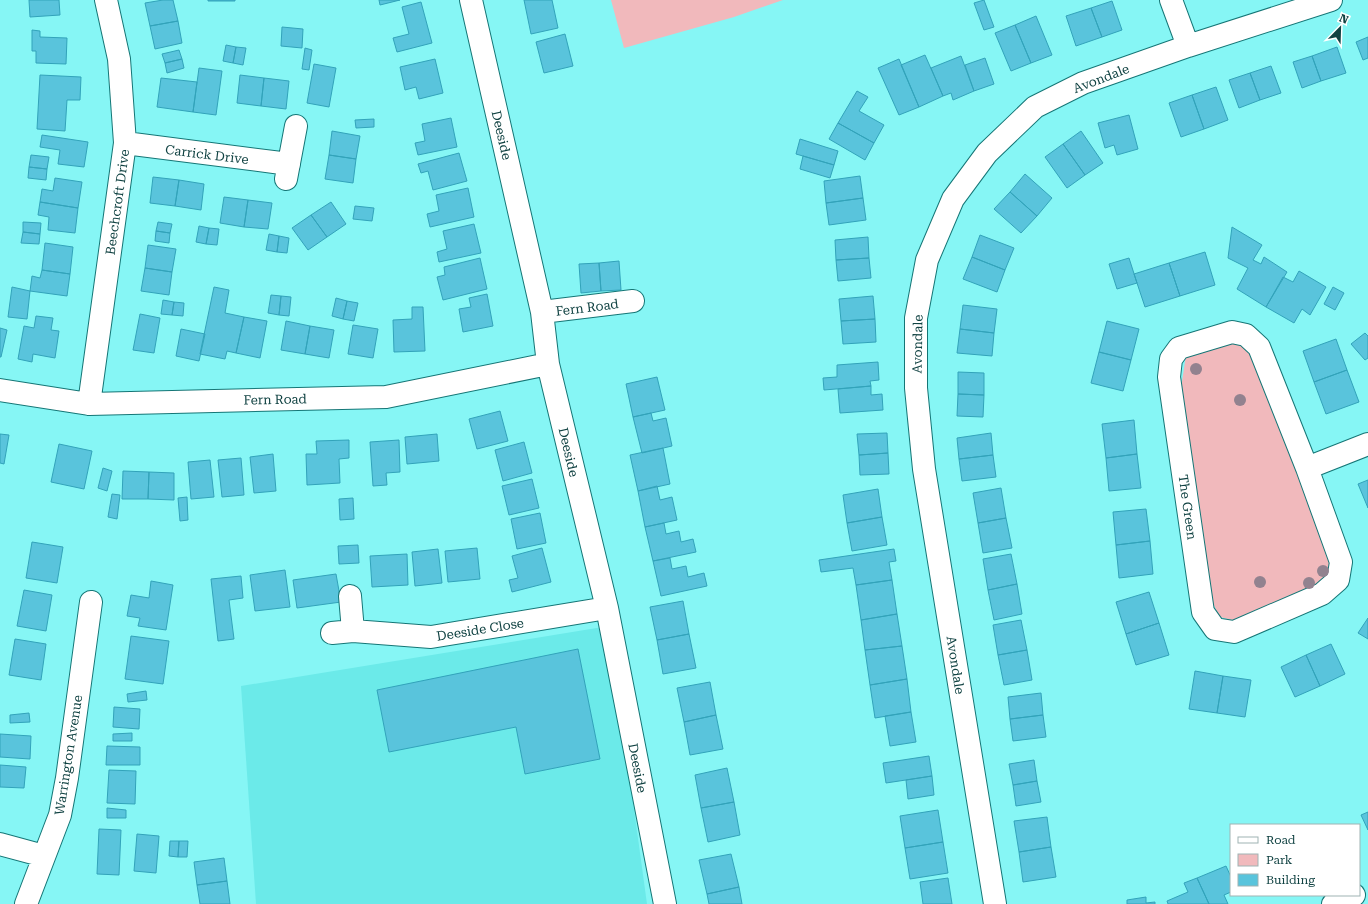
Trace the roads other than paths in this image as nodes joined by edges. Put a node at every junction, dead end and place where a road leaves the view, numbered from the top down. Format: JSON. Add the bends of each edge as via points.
{"nodes":[{"id":1,"x":106,"y":0,"type":"edge"},
{"id":2,"x":471,"y":0,"type":"edge"},
{"id":3,"x":1171,"y":0,"type":"edge"},
{"id":4,"x":1331,"y":0,"type":"edge"},
{"id":5,"x":1188,"y":46,"type":"junction"},
{"id":6,"x":296,"y":126,"type":"dead end"},
{"id":7,"x":125,"y":143,"type":"junction"},
{"id":8,"x":633,"y":301,"type":"dead end"},
{"id":9,"x":542,"y":312,"type":"junction"},
{"id":10,"x":548,"y":364,"type":"junction"},
{"id":11,"x":0,"y":390,"type":"edge"},
{"id":12,"x":89,"y":404,"type":"junction"},
{"id":13,"x":1368,"y":444,"type":"edge"},
{"id":14,"x":1307,"y":468,"type":"junction"},
{"id":15,"x":350,"y":596,"type":"dead end"},
{"id":16,"x":91,"y":602,"type":"dead end"},
{"id":17,"x":607,"y":608,"type":"junction"},
{"id":18,"x":0,"y":844,"type":"edge"},
{"id":19,"x":44,"y":856,"type":"junction"},
{"id":20,"x":1352,"y":896,"type":"edge"},
{"id":21,"x":26,"y":904,"type":"edge"},
{"id":22,"x":665,"y":904,"type":"edge"},
{"id":23,"x":996,"y":904,"type":"edge"},
{"id":24,"x":1333,"y":904,"type":"edge"}],
"edges":[{"from":1,"to":7,"type":"street","name":"Beechcroft Drive","via":[[119,59]]},
{"from":2,"to":9,"type":"street","name":"Deeside"},
{"from":3,"to":5,"type":"street"},
{"from":4,"to":5,"type":"street","name":"Avondale"},
{"from":5,"to":23,"type":"street","name":"Avondale","via":[[1083,83],[1035,107],[987,153],[952,199],[927,260],[916,318],[916,388],[924,469]]},
{"from":6,"to":7,"type":"street","name":"Carrick Drive","via":[[288,171]]},
{"from":7,"to":12,"type":"street","name":"Beechcroft Drive"},
{"from":8,"to":9,"type":"street","name":"Fern Road"},
{"from":9,"to":10,"type":"street","name":"Deeside"},
{"from":10,"to":12,"type":"street","name":"Fern Road","via":[[386,397]]},
{"from":10,"to":17,"type":"street","name":"Deeside"},
{"from":11,"to":12,"type":"street","name":"Fern Road"},
{"from":13,"to":14,"type":"street"},
{"from":14,"to":14,"type":"street","name":"The Green","via":[[1258,347],[1246,335],[1232,332],[1179,348],[1171,359],[1170,377],[1204,612],[1215,629],[1234,632],[1322,594],[1338,580],[1341,562]]},
{"from":15,"to":17,"type":"street","name":"Deeside Close","via":[[343,632],[431,637]]},
{"from":16,"to":19,"type":"street","name":"Warrington Avenue","via":[[67,778],[60,815]]},
{"from":17,"to":22,"type":"street","name":"Deeside"},
{"from":18,"to":19,"type":"street"},
{"from":19,"to":21,"type":"street","name":"Warrington Avenue"},
{"from":20,"to":24,"type":"street"}]}
